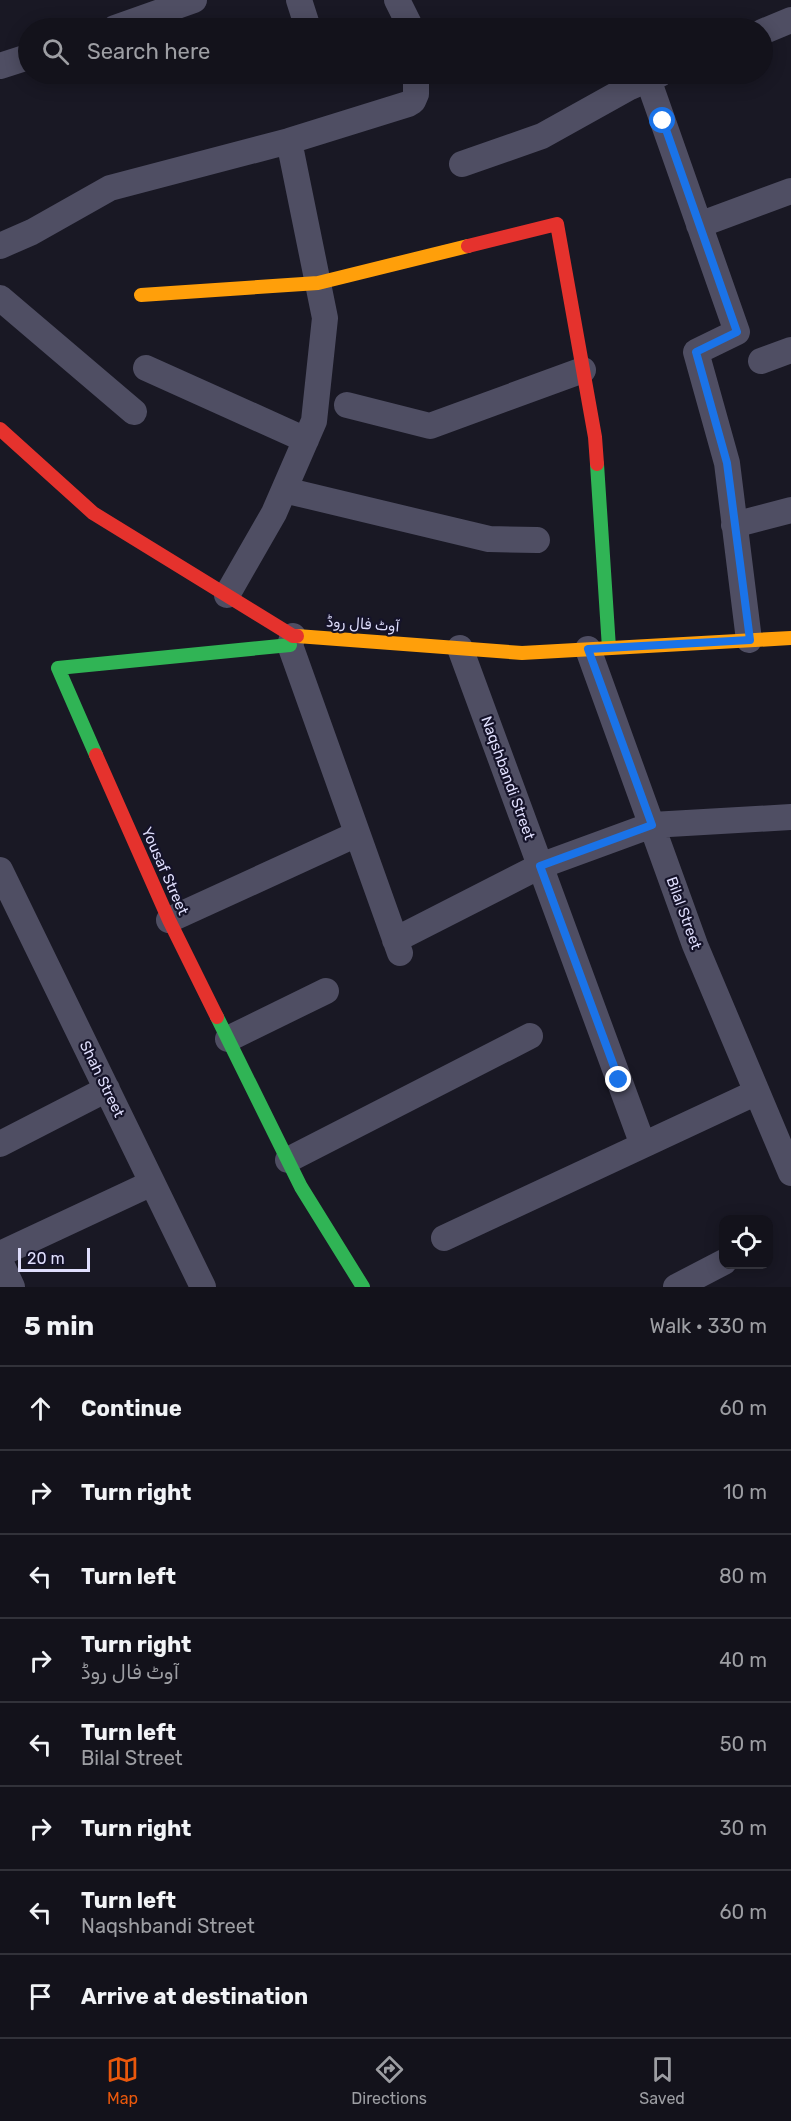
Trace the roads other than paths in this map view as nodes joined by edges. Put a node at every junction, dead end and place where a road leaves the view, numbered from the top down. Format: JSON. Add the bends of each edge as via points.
{"nodes":[{"id":1,"x":194,"y":0,"type":"edge"},
{"id":2,"x":299,"y":0,"type":"edge"},
{"id":3,"x":397,"y":0,"type":"edge"},
{"id":4,"x":133,"y":10,"type":"edge"},
{"id":5,"x":305,"y":18,"type":"edge"},
{"id":6,"x":406,"y":18,"type":"edge"},
{"id":7,"x":791,"y":20,"type":"edge"},
{"id":8,"x":773,"y":27,"type":"edge"},
{"id":9,"x":18,"y":60,"type":"edge"},
{"id":10,"x":0,"y":66,"type":"edge"},
{"id":11,"x":416,"y":84,"type":"edge"},
{"id":12,"x":639,"y":84,"type":"edge"},
{"id":13,"x":656,"y":84,"type":"edge"},
{"id":14,"x":289,"y":141,"type":"junction"},
{"id":15,"x":462,"y":164,"type":"dead end"},
{"id":16,"x":791,"y":192,"type":"edge"},
{"id":17,"x":699,"y":225,"type":"junction"},
{"id":18,"x":3,"y":236,"type":"edge"},
{"id":19,"x":318,"y":283,"type":"junction"},
{"id":20,"x":141,"y":294,"type":"dead end"},
{"id":21,"x":0,"y":298,"type":"edge"},
{"id":22,"x":791,"y":350,"type":"edge"},
{"id":23,"x":761,"y":361,"type":"dead end"},
{"id":24,"x":146,"y":368,"type":"dead end"},
{"id":25,"x":583,"y":370,"type":"junction"},
{"id":26,"x":346,"y":405,"type":"dead end"},
{"id":27,"x":134,"y":412,"type":"dead end"},
{"id":28,"x":0,"y":429,"type":"edge"},
{"id":29,"x":306,"y":440,"type":"junction"},
{"id":30,"x":284,"y":490,"type":"junction"},
{"id":31,"x":791,"y":510,"type":"edge"},
{"id":32,"x":734,"y":525,"type":"junction"},
{"id":33,"x":537,"y":540,"type":"dead end"},
{"id":34,"x":227,"y":596,"type":"junction"},
{"id":35,"x":791,"y":638,"type":"edge"},
{"id":36,"x":291,"y":640,"type":"junction"},
{"id":37,"x":750,"y":640,"type":"junction"},
{"id":38,"x":460,"y":648,"type":"junction"},
{"id":39,"x":599,"y":648,"type":"junction"},
{"id":40,"x":791,"y":817,"type":"edge"},
{"id":41,"x":652,"y":825,"type":"junction"},
{"id":42,"x":357,"y":834,"type":"junction"},
{"id":43,"x":540,"y":866,"type":"junction"},
{"id":44,"x":0,"y":870,"type":"edge"},
{"id":45,"x":8,"y":907,"type":"edge"},
{"id":46,"x":169,"y":920,"type":"junction"},
{"id":47,"x":327,"y":991,"type":"dead end"},
{"id":48,"x":530,"y":1036,"type":"dead end"},
{"id":49,"x":228,"y":1039,"type":"junction"},
{"id":50,"x":107,"y":1089,"type":"junction"},
{"id":51,"x":757,"y":1092,"type":"junction"},
{"id":52,"x":0,"y":1144,"type":"edge"},
{"id":53,"x":643,"y":1145,"type":"junction"},
{"id":54,"x":288,"y":1160,"type":"junction"},
{"id":55,"x":791,"y":1173,"type":"edge"},
{"id":56,"x":152,"y":1183,"type":"junction"},
{"id":57,"x":444,"y":1238,"type":"dead end"},
{"id":58,"x":0,"y":1254,"type":"edge"},
{"id":59,"x":0,"y":1261,"type":"edge"},
{"id":60,"x":719,"y":1264,"type":"edge"},
{"id":61,"x":197,"y":1285,"type":"edge"},
{"id":62,"x":12,"y":1287,"type":"edge"},
{"id":63,"x":363,"y":1287,"type":"edge"},
{"id":64,"x":676,"y":1287,"type":"edge"}],
"edges":[{"from":1,"to":4,"type":"street"},
{"from":2,"to":5,"type":"street"},
{"from":3,"to":6,"type":"street"},
{"from":7,"to":8,"type":"street"},
{"from":9,"to":10,"type":"street"},
{"from":11,"to":14,"type":"street","via":[[416,94],[408,104]]},
{"from":12,"to":15,"type":"street","via":[[542,136]]},
{"from":13,"to":17,"type":"street"},
{"from":14,"to":18,"type":"street","via":[[110,188],[32,232]]},
{"from":14,"to":19,"type":"street"},
{"from":16,"to":17,"type":"street"},
{"from":17,"to":32,"type":"street","via":[[737,332],[696,352],[727,463]]},
{"from":19,"to":20,"type":"street"},
{"from":19,"to":25,"type":"street","via":[[556,224]]},
{"from":19,"to":29,"type":"street","via":[[325,318],[314,421]]},
{"from":21,"to":27,"type":"street"},
{"from":22,"to":23,"type":"street"},
{"from":24,"to":29,"type":"street"},
{"from":25,"to":26,"type":"street","via":[[430,426]]},
{"from":25,"to":39,"type":"street","via":[[595,437]]},
{"from":28,"to":34,"type":"street","name":"آوٹ فال روڈ","via":[[93,513]]},
{"from":29,"to":30,"type":"street"},
{"from":30,"to":33,"type":"street","via":[[489,539]]},
{"from":30,"to":34,"type":"street"},
{"from":31,"to":32,"type":"street"},
{"from":32,"to":37,"type":"street"},
{"from":34,"to":36,"type":"street","name":"آوٹ فال روڈ"},
{"from":35,"to":37,"type":"street","name":"آوٹ فال روڈ"},
{"from":36,"to":38,"type":"street","name":"آوٹ فال روڈ"},
{"from":36,"to":42,"type":"street"},
{"from":36,"to":46,"type":"street","name":"Yousaf Street","via":[[58,668]]},
{"from":37,"to":39,"type":"street","name":"آوٹ فال روڈ"},
{"from":38,"to":39,"type":"street","name":"آوٹ فال روڈ","via":[[522,652]]},
{"from":38,"to":43,"type":"street","name":"Naqshbandi Street"},
{"from":39,"to":41,"type":"street","name":"Bilal Street"},
{"from":40,"to":41,"type":"street"},
{"from":41,"to":43,"type":"street"},
{"from":41,"to":51,"type":"street","name":"Bilal Street","via":[[695,945]]},
{"from":42,"to":43,"type":"street","via":[[398,947]]},
{"from":42,"to":46,"type":"street"},
{"from":43,"to":53,"type":"street","name":"Naqshbandi Street"},
{"from":44,"to":45,"type":"street","name":"Shah Street"},
{"from":45,"to":50,"type":"street","name":"Shah Street"},
{"from":46,"to":49,"type":"street","name":"Yousaf Street"},
{"from":47,"to":49,"type":"street"},
{"from":48,"to":54,"type":"street"},
{"from":49,"to":54,"type":"street","name":"Yousaf Street"},
{"from":50,"to":52,"type":"street"},
{"from":50,"to":56,"type":"street","name":"Shah Street"},
{"from":51,"to":53,"type":"street"},
{"from":51,"to":55,"type":"street","name":"Bilal Street"},
{"from":53,"to":57,"type":"street"},
{"from":54,"to":63,"type":"street","name":"Yousaf Street"},
{"from":56,"to":58,"type":"street"},
{"from":56,"to":61,"type":"street","name":"Shah Street"},
{"from":59,"to":62,"type":"street"},
{"from":60,"to":64,"type":"street"}]}
